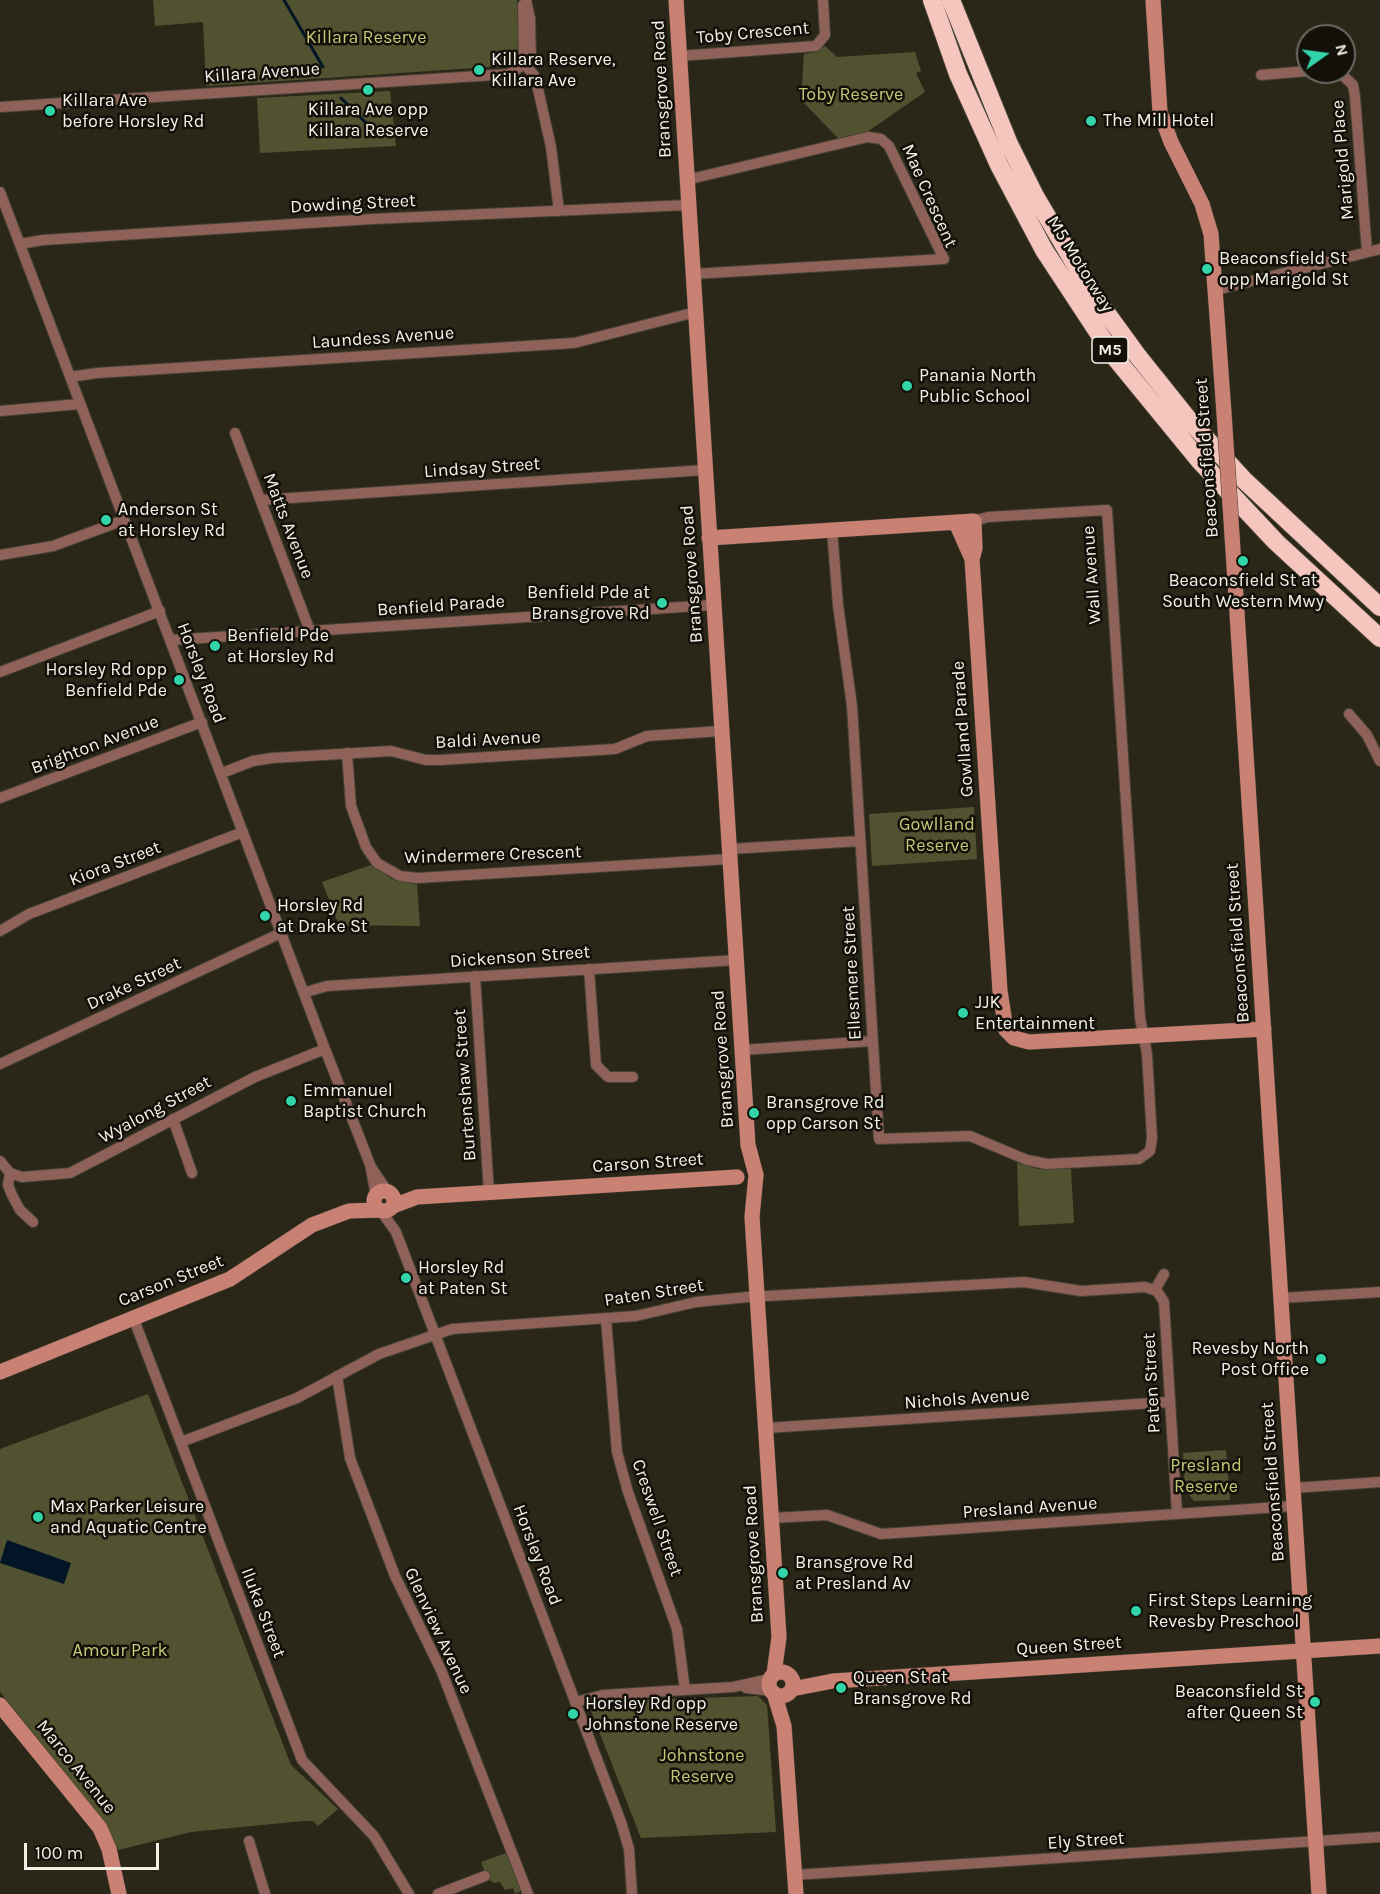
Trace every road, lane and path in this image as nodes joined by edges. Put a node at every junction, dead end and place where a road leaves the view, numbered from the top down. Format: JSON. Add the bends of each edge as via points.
{"nodes":[{"id":1,"x":525,"y":0,"type":"edge"},
{"id":2,"x":676,"y":0,"type":"edge"},
{"id":3,"x":823,"y":0,"type":"edge"},
{"id":4,"x":932,"y":0,"type":"edge"},
{"id":5,"x":951,"y":0,"type":"edge"},
{"id":6,"x":1153,"y":0,"type":"edge"},
{"id":7,"x":680,"y":56,"type":"junction"},
{"id":8,"x":524,"y":64,"type":"junction"},
{"id":9,"x":1296,"y":71,"type":"edge"},
{"id":10,"x":1261,"y":75,"type":"dead end"},
{"id":11,"x":1352,"y":84,"type":"edge"},
{"id":12,"x":0,"y":107,"type":"edge"},
{"id":13,"x":686,"y":180,"type":"junction"},
{"id":14,"x":0,"y":192,"type":"edge"},
{"id":15,"x":688,"y":206,"type":"junction"},
{"id":16,"x":559,"y":211,"type":"junction"},
{"id":17,"x":20,"y":244,"type":"junction"},
{"id":18,"x":1380,"y":249,"type":"edge"},
{"id":19,"x":1367,"y":252,"type":"junction"},
{"id":20,"x":693,"y":274,"type":"junction"},
{"id":21,"x":1216,"y":290,"type":"junction"},
{"id":22,"x":696,"y":312,"type":"junction"},
{"id":23,"x":70,"y":377,"type":"junction"},
{"id":24,"x":80,"y":404,"type":"junction"},
{"id":25,"x":0,"y":411,"type":"edge"},
{"id":26,"x":235,"y":433,"type":"dead end"},
{"id":27,"x":705,"y":470,"type":"junction"},
{"id":28,"x":261,"y":500,"type":"junction"},
{"id":29,"x":124,"y":520,"type":"junction"},
{"id":30,"x":974,"y":521,"type":"junction"},
{"id":31,"x":956,"y":523,"type":"junction"},
{"id":32,"x":832,"y":530,"type":"junction"},
{"id":33,"x":709,"y":538,"type":"junction"},
{"id":34,"x":0,"y":555,"type":"edge"},
{"id":35,"x":972,"y":559,"type":"junction"},
{"id":36,"x":713,"y":605,"type":"junction"},
{"id":37,"x":1380,"y":607,"type":"edge"},
{"id":38,"x":160,"y":612,"type":"junction"},
{"id":39,"x":310,"y":631,"type":"junction"},
{"id":40,"x":1380,"y":638,"type":"edge"},
{"id":41,"x":171,"y":640,"type":"junction"},
{"id":42,"x":0,"y":672,"type":"edge"},
{"id":43,"x":1350,"y":714,"type":"dead end"},
{"id":44,"x":202,"y":722,"type":"junction"},
{"id":45,"x":721,"y":731,"type":"junction"},
{"id":46,"x":347,"y":753,"type":"junction"},
{"id":47,"x":1380,"y":761,"type":"edge"},
{"id":48,"x":222,"y":773,"type":"junction"},
{"id":49,"x":0,"y":798,"type":"edge"},
{"id":50,"x":243,"y":832,"type":"junction"},
{"id":51,"x":860,"y":841,"type":"junction"},
{"id":52,"x":730,"y":854,"type":"junction"},
{"id":53,"x":0,"y":931,"type":"edge"},
{"id":54,"x":281,"y":933,"type":"junction"},
{"id":55,"x":737,"y":960,"type":"junction"},
{"id":56,"x":589,"y":969,"type":"junction"},
{"id":57,"x":475,"y":976,"type":"junction"},
{"id":58,"x":306,"y":992,"type":"junction"},
{"id":59,"x":1264,"y":1029,"type":"junction"},
{"id":60,"x":1143,"y":1036,"type":"junction"},
{"id":61,"x":872,"y":1041,"type":"junction"},
{"id":62,"x":326,"y":1049,"type":"junction"},
{"id":63,"x":743,"y":1050,"type":"junction"},
{"id":64,"x":0,"y":1064,"type":"edge"},
{"id":65,"x":633,"y":1077,"type":"dead end"},
{"id":66,"x":173,"y":1119,"type":"junction"},
{"id":67,"x":1148,"y":1153,"type":"junction"},
{"id":68,"x":0,"y":1161,"type":"edge"},
{"id":69,"x":1157,"y":1161,"type":"dead end"},
{"id":70,"x":10,"y":1173,"type":"junction"},
{"id":71,"x":192,"y":1173,"type":"dead end"},
{"id":72,"x":745,"y":1176,"type":"junction"},
{"id":73,"x":489,"y":1192,"type":"junction"},
{"id":74,"x":384,"y":1201,"type":"junction"},
{"id":75,"x":33,"y":1222,"type":"dead end"},
{"id":76,"x":1164,"y":1274,"type":"dead end"},
{"id":77,"x":1155,"y":1290,"type":"junction"},
{"id":78,"x":1380,"y":1292,"type":"edge"},
{"id":79,"x":757,"y":1297,"type":"junction"},
{"id":80,"x":1281,"y":1298,"type":"junction"},
{"id":81,"x":133,"y":1317,"type":"junction"},
{"id":82,"x":606,"y":1319,"type":"junction"},
{"id":83,"x":435,"y":1333,"type":"junction"},
{"id":84,"x":0,"y":1372,"type":"edge"},
{"id":85,"x":337,"y":1376,"type":"junction"},
{"id":86,"x":1169,"y":1402,"type":"junction"},
{"id":87,"x":766,"y":1428,"type":"junction"},
{"id":88,"x":181,"y":1442,"type":"junction"},
{"id":89,"x":1380,"y":1482,"type":"edge"},
{"id":90,"x":1293,"y":1488,"type":"junction"},
{"id":91,"x":1294,"y":1506,"type":"junction"},
{"id":92,"x":1177,"y":1514,"type":"junction"},
{"id":93,"x":772,"y":1518,"type":"junction"},
{"id":94,"x":1380,"y":1646,"type":"edge"},
{"id":95,"x":1304,"y":1651,"type":"junction"},
{"id":96,"x":781,"y":1684,"type":"junction"},
{"id":97,"x":685,"y":1690,"type":"junction"},
{"id":98,"x":575,"y":1702,"type":"junction"},
{"id":99,"x":0,"y":1705,"type":"edge"},
{"id":100,"x":1380,"y":1837,"type":"edge"},
{"id":101,"x":249,"y":1841,"type":"dead end"},
{"id":102,"x":1315,"y":1842,"type":"junction"},
{"id":103,"x":794,"y":1875,"type":"junction"},
{"id":104,"x":485,"y":1876,"type":"dead end"},
{"id":105,"x":119,"y":1894,"type":"edge"},
{"id":106,"x":265,"y":1894,"type":"edge"},
{"id":107,"x":409,"y":1894,"type":"edge"},
{"id":108,"x":438,"y":1894,"type":"edge"},
{"id":109,"x":528,"y":1894,"type":"edge"},
{"id":110,"x":632,"y":1894,"type":"edge"},
{"id":111,"x":795,"y":1894,"type":"edge"},
{"id":112,"x":1318,"y":1894,"type":"edge"}],
"edges":[{"from":1,"to":8,"type":"street"},
{"from":2,"to":7,"type":"main road","name":"Bransgrove Road"},
{"from":3,"to":7,"type":"street","name":"Toby Crescent","via":[[825,35],[816,46]]},
{"from":4,"to":40,"type":"highway","name":"M5 Motorway","number":"M5","via":[[958,74],[999,165],[1044,250],[1113,355],[1199,460],[1276,542]]},
{"from":5,"to":37,"type":"highway","name":"M5 Motorway","number":"M5","via":[[1009,144],[1092,293],[1188,420],[1244,480]]},
{"from":6,"to":21,"type":"main road","name":"Beaconsfield Street","via":[[1160,112],[1207,217]]},
{"from":7,"to":13,"type":"main road","name":"Bransgrove Road"},
{"from":8,"to":12,"type":"street","name":"Killara Avenue","via":[[506,74]]},
{"from":8,"to":16,"type":"street","via":[[534,75],[538,89]]},
{"from":9,"to":10,"type":"street"},
{"from":11,"to":19,"type":"street","name":"Marigold Place"},
{"from":13,"to":15,"type":"main road","name":"Bransgrove Road"},
{"from":13,"to":20,"type":"street","name":"Mae Crescent","via":[[868,137],[881,139],[889,146],[944,259]]},
{"from":14,"to":17,"type":"street","name":"Horsley Road"},
{"from":15,"to":16,"type":"street","name":"Dowding Street"},
{"from":15,"to":20,"type":"main road","name":"Bransgrove Road"},
{"from":16,"to":17,"type":"street","name":"Dowding Street","via":[[372,219]]},
{"from":17,"to":23,"type":"street","name":"Horsley Road"},
{"from":18,"to":19,"type":"street"},
{"from":19,"to":21,"type":"street"},
{"from":20,"to":22,"type":"main road","name":"Bransgrove Road"},
{"from":21,"to":59,"type":"main road","name":"Beaconsfield Street","bridge":true},
{"from":22,"to":23,"type":"street","name":"Laundess Avenue","via":[[574,343]]},
{"from":22,"to":27,"type":"main road","name":"Bransgrove Road"},
{"from":23,"to":24,"type":"street","name":"Horsley Road"},
{"from":24,"to":25,"type":"street"},
{"from":24,"to":29,"type":"street","name":"Horsley Road"},
{"from":26,"to":28,"type":"street","name":"Matts Avenue"},
{"from":27,"to":28,"type":"street","name":"Lindsay Street"},
{"from":27,"to":33,"type":"main road","name":"Bransgrove Road"},
{"from":28,"to":39,"type":"street","name":"Matts Avenue"},
{"from":29,"to":34,"type":"street","via":[[53,546]]},
{"from":29,"to":38,"type":"street","name":"Horsley Road"},
{"from":30,"to":31,"type":"main road","name":"Wall Avenue"},
{"from":30,"to":35,"type":"main road","name":"Gowlland Parade"},
{"from":30,"to":60,"type":"street","name":"Wall Avenue","via":[[1107,510]]},
{"from":31,"to":32,"type":"main road","name":"Wall Avenue"},
{"from":31,"to":35,"type":"main road","name":"Gowlland Parade"},
{"from":32,"to":33,"type":"main road","name":"Wall Avenue"},
{"from":32,"to":51,"type":"street","name":"Ellesmere Street","via":[[851,694]]},
{"from":33,"to":36,"type":"main road","name":"Bransgrove Road"},
{"from":35,"to":60,"type":"main road","name":"Gowlland Parade","via":[[1005,1027],[1014,1038],[1029,1042]]},
{"from":36,"to":39,"type":"street","name":"Benfield Parade"},
{"from":36,"to":45,"type":"main road","name":"Bransgrove Road"},
{"from":38,"to":41,"type":"street","name":"Horsley Road"},
{"from":38,"to":42,"type":"street"},
{"from":39,"to":41,"type":"street","name":"Benfield Parade"},
{"from":41,"to":44,"type":"street","name":"Horsley Road"},
{"from":43,"to":47,"type":"street","via":[[1367,735]]},
{"from":44,"to":48,"type":"street","name":"Horsley Road"},
{"from":44,"to":49,"type":"street","name":"Brighton Avenue"},
{"from":45,"to":46,"type":"street","name":"Baldi Avenue","via":[[647,736],[615,749],[440,760],[391,751]]},
{"from":45,"to":52,"type":"main road","name":"Bransgrove Road"},
{"from":46,"to":48,"type":"street","name":"Baldi Avenue","via":[[262,759]]},
{"from":46,"to":52,"type":"street","name":"Windermere Crescent","via":[[351,806],[366,847],[377,863],[400,876],[417,878]]},
{"from":48,"to":50,"type":"street","name":"Horsley Road"},
{"from":50,"to":53,"type":"street","name":"Kiora Street","via":[[29,914]]},
{"from":50,"to":54,"type":"street","name":"Horsley Road"},
{"from":51,"to":52,"type":"street","name":"Windermere Crescent"},
{"from":51,"to":61,"type":"street","name":"Ellesmere Street"},
{"from":52,"to":55,"type":"main road","name":"Bransgrove Road"},
{"from":54,"to":58,"type":"street","name":"Horsley Road"},
{"from":54,"to":64,"type":"street","name":"Drake Street"},
{"from":55,"to":56,"type":"street","name":"Dickenson Street"},
{"from":55,"to":63,"type":"main road","name":"Bransgrove Road"},
{"from":56,"to":57,"type":"street","name":"Dickenson Street"},
{"from":56,"to":65,"type":"street","via":[[596,1065],[608,1077]]},
{"from":57,"to":58,"type":"street","name":"Dickenson Street","via":[[327,986]]},
{"from":57,"to":73,"type":"street","name":"Burtenshaw Street"},
{"from":58,"to":62,"type":"street","name":"Horsley Road"},
{"from":59,"to":60,"type":"main road","name":"Gowlland Parade"},
{"from":59,"to":80,"type":"main road","name":"Beaconsfield Street"},
{"from":60,"to":67,"type":"street","via":[[1152,1138]]},
{"from":61,"to":63,"type":"street"},
{"from":61,"to":67,"type":"street","name":"Ellesmere Street","via":[[879,1139],[970,1136],[1027,1160],[1047,1164],[1132,1160]]},
{"from":62,"to":66,"type":"street","name":"Wyalong Street","via":[[255,1077]]},
{"from":62,"to":74,"type":"street","name":"Horsley Road"},
{"from":63,"to":72,"type":"main road","name":"Bransgrove Road","via":[[748,1145]]},
{"from":66,"to":70,"type":"street","name":"Wyalong Street","via":[[70,1173],[29,1177]]},
{"from":66,"to":71,"type":"street"},
{"from":67,"to":69,"type":"street"},
{"from":68,"to":70,"type":"street"},
{"from":70,"to":75,"type":"street","via":[[8,1185],[12,1195]]},
{"from":72,"to":73,"type":"main road","name":"Carson Street"},
{"from":72,"to":79,"type":"main road","name":"Bransgrove Road"},
{"from":73,"to":74,"type":"main road","name":"Carson Street"},
{"from":74,"to":81,"type":"main road","name":"Carson Street","via":[[305,1229],[230,1279]]},
{"from":74,"to":83,"type":"street","name":"Horsley Road"},
{"from":76,"to":77,"type":"street"},
{"from":77,"to":79,"type":"street","name":"Paten Street","via":[[1144,1287],[1081,1291],[1024,1282]]},
{"from":77,"to":86,"type":"street","name":"Paten Street","via":[[1164,1302]]},
{"from":78,"to":80,"type":"street"},
{"from":79,"to":82,"type":"street","name":"Paten Street","via":[[705,1301],[646,1315]]},
{"from":79,"to":87,"type":"main road","name":"Bransgrove Road"},
{"from":80,"to":90,"type":"main road","name":"Beaconsfield Street"},
{"from":81,"to":84,"type":"main road","name":"Carson Street"},
{"from":81,"to":88,"type":"street","name":"Iluka Street"},
{"from":82,"to":83,"type":"street","name":"Paten Street","via":[[470,1327]]},
{"from":82,"to":97,"type":"street","name":"Creswell Street","via":[[617,1452],[677,1629]]},
{"from":83,"to":85,"type":"street","name":"Paten Street","via":[[379,1354]]},
{"from":83,"to":98,"type":"street","name":"Horsley Road"},
{"from":85,"to":88,"type":"street","name":"Paten Street","via":[[291,1401]]},
{"from":85,"to":109,"type":"street","name":"Glenview Avenue","via":[[350,1458],[395,1576],[441,1670]]},
{"from":86,"to":87,"type":"street","name":"Nichols Avenue"},
{"from":86,"to":92,"type":"street","name":"Paten Street"},
{"from":87,"to":93,"type":"main road","name":"Bransgrove Road"},
{"from":88,"to":107,"type":"street","name":"Iluka Street","via":[[302,1760],[374,1836]]},
{"from":89,"to":90,"type":"street"},
{"from":90,"to":91,"type":"main road","name":"Beaconsfield Street"},
{"from":91,"to":92,"type":"street","name":"Presland Avenue"},
{"from":91,"to":95,"type":"main road","name":"Beaconsfield Street"},
{"from":92,"to":93,"type":"street","name":"Presland Avenue","via":[[881,1534],[827,1515]]},
{"from":93,"to":96,"type":"main road","name":"Bransgrove Road"},
{"from":94,"to":95,"type":"main road","name":"Queen Street"},
{"from":95,"to":96,"type":"main road","name":"Queen Street"},
{"from":95,"to":102,"type":"main road","name":"Beaconsfield Street"},
{"from":96,"to":97,"type":"street","name":"Queen Street"},
{"from":96,"to":103,"type":"main road","name":"Bransgrove Road"},
{"from":97,"to":98,"type":"street","name":"Queen Street","via":[[597,1696]]},
{"from":98,"to":110,"type":"street","name":"Horsley Road","via":[[625,1832]]},
{"from":99,"to":105,"type":"main road","name":"Marco Avenue","via":[[100,1828]]},
{"from":100,"to":102,"type":"street","name":"Ely Street"},
{"from":101,"to":106,"type":"street"},
{"from":102,"to":103,"type":"street","name":"Ely Street"},
{"from":102,"to":112,"type":"main road","name":"Beaconsfield Street"},
{"from":103,"to":111,"type":"main road","name":"Bransgrove Road"},
{"from":104,"to":108,"type":"street"}]}
